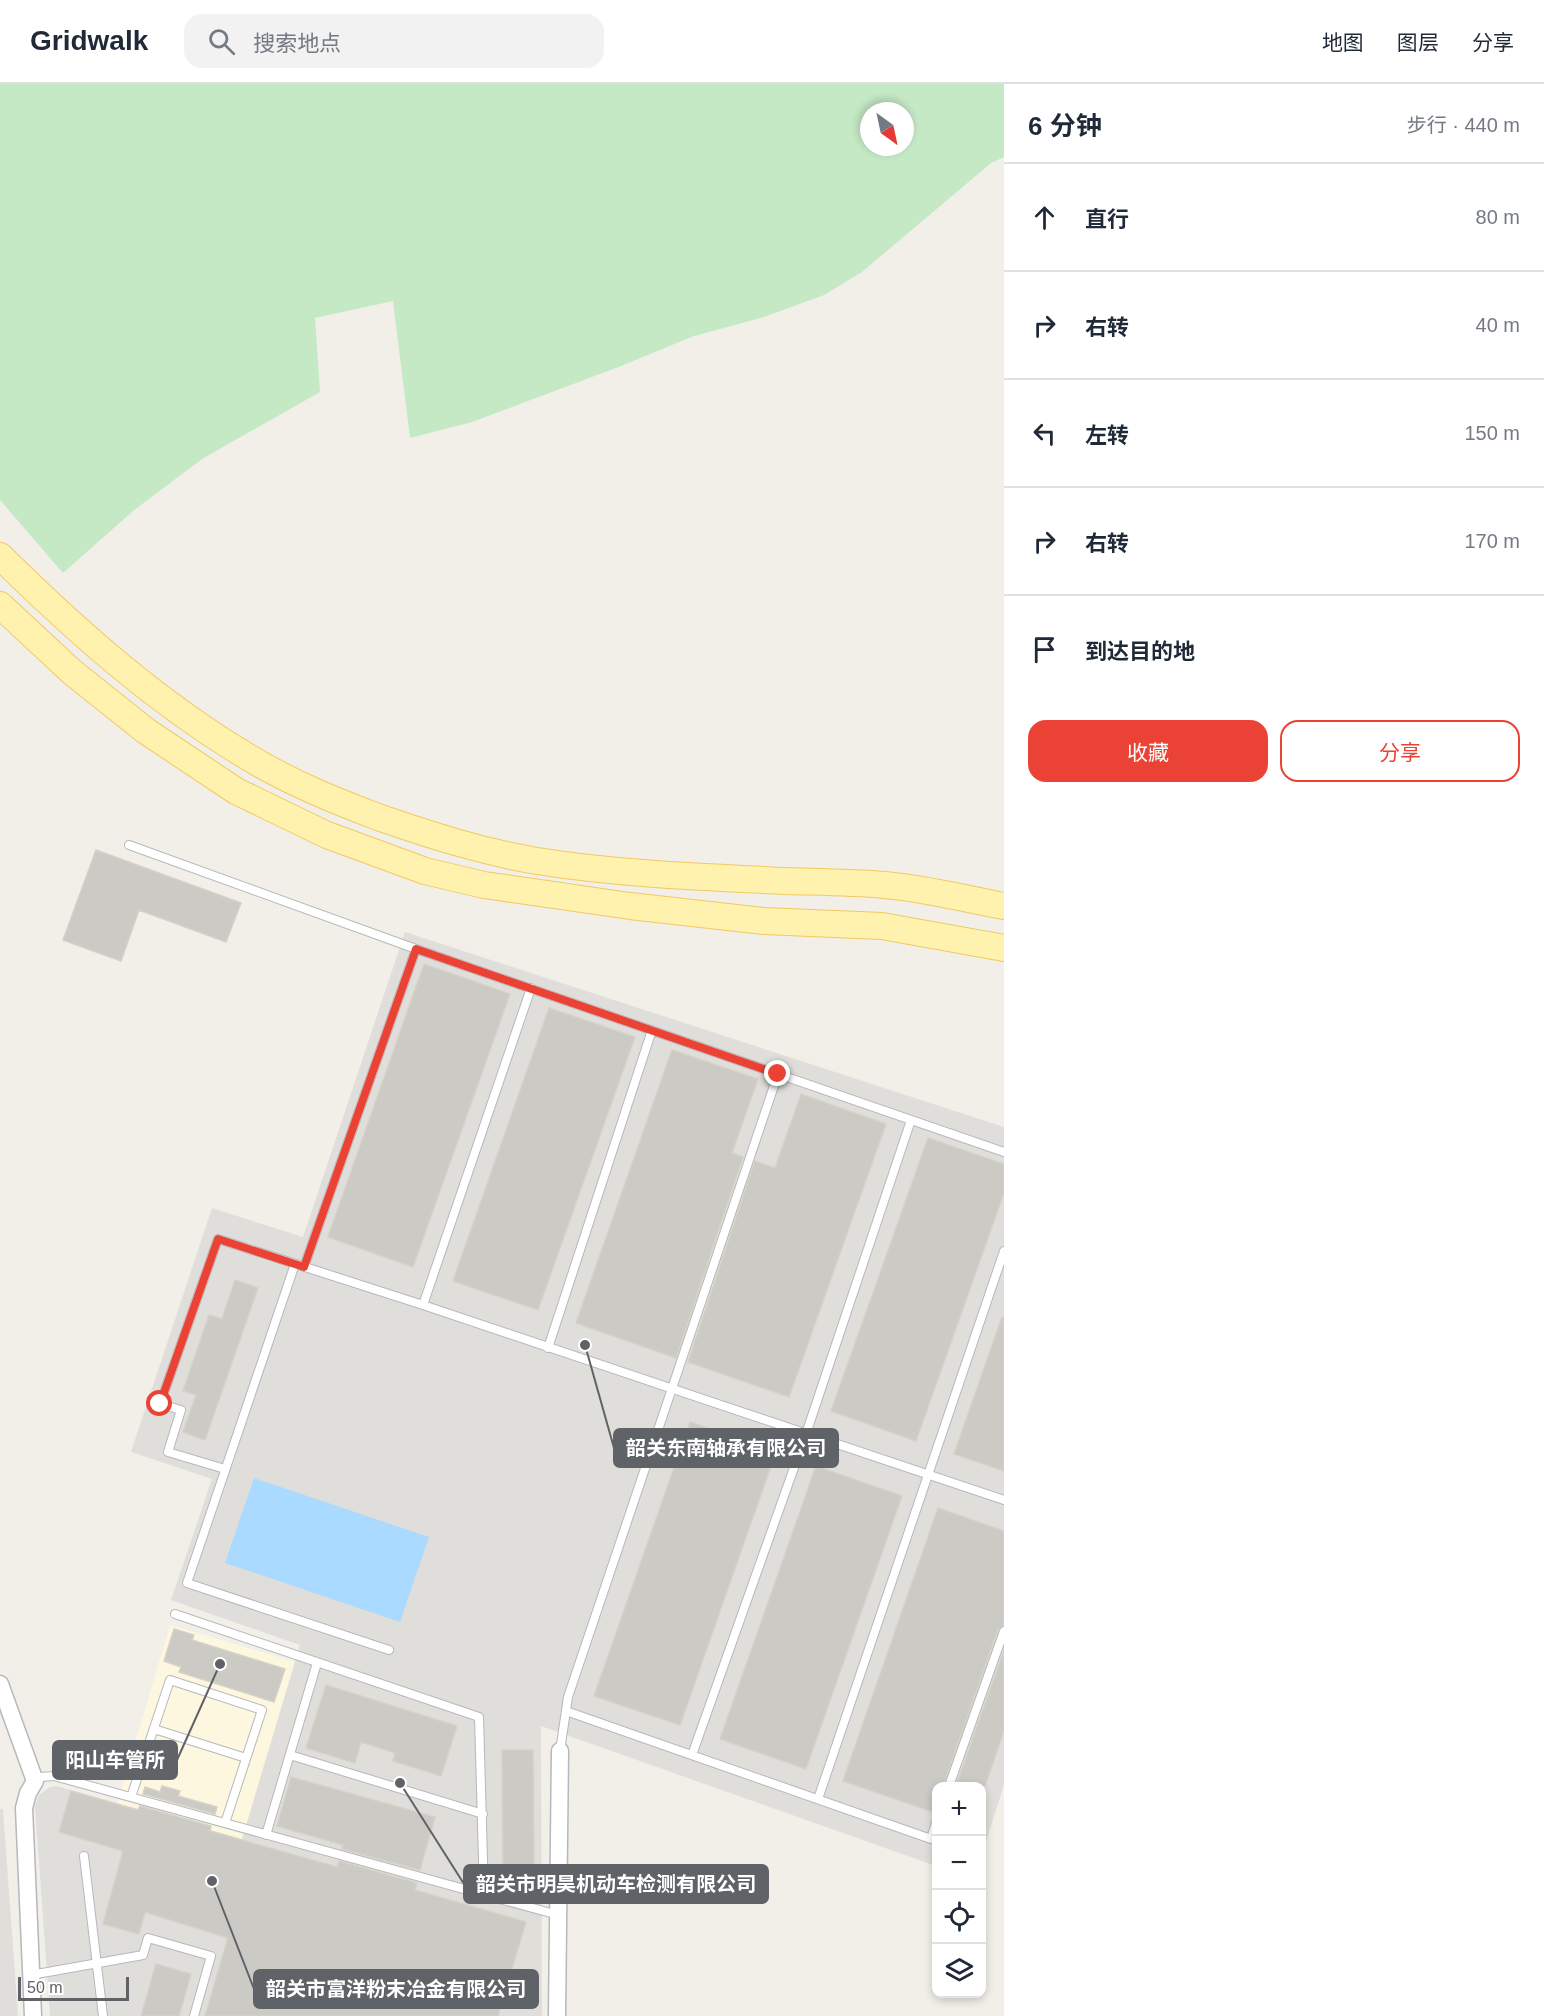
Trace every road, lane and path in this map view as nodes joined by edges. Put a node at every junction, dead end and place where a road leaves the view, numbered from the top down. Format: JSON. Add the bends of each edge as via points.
{"nodes":[{"id":1,"x":0,"y":556,"type":"edge"},
{"id":2,"x":0,"y":604,"type":"edge"},
{"id":3,"x":129,"y":845,"type":"dead end"},
{"id":4,"x":1004,"y":906,"type":"edge"},
{"id":5,"x":1004,"y":948,"type":"edge"},
{"id":6,"x":416,"y":949,"type":"junction"},
{"id":7,"x":531,"y":988,"type":"junction"},
{"id":8,"x":652,"y":1030,"type":"junction"},
{"id":9,"x":778,"y":1074,"type":"junction"},
{"id":10,"x":911,"y":1120,"type":"junction"},
{"id":11,"x":1004,"y":1152,"type":"edge"},
{"id":12,"x":1004,"y":1251,"type":"edge"},
{"id":13,"x":295,"y":1264,"type":"junction"},
{"id":14,"x":304,"y":1267,"type":"junction"},
{"id":15,"x":423,"y":1305,"type":"junction"},
{"id":16,"x":548,"y":1348,"type":"junction"},
{"id":17,"x":672,"y":1389,"type":"junction"},
{"id":18,"x":806,"y":1434,"type":"junction"},
{"id":19,"x":225,"y":1470,"type":"junction"},
{"id":20,"x":927,"y":1474,"type":"junction"},
{"id":21,"x":1004,"y":1500,"type":"edge"},
{"id":22,"x":175,"y":1614,"type":"dead end"},
{"id":23,"x":1004,"y":1630,"type":"edge"},
{"id":24,"x":389,"y":1650,"type":"dead end"},
{"id":25,"x":317,"y":1663,"type":"junction"},
{"id":26,"x":0,"y":1684,"type":"edge"},
{"id":27,"x":566,"y":1711,"type":"junction"},
{"id":28,"x":154,"y":1729,"type":"junction"},
{"id":29,"x":560,"y":1751,"type":"joint"},
{"id":30,"x":290,"y":1755,"type":"junction"},
{"id":31,"x":692,"y":1755,"type":"junction"},
{"id":32,"x":246,"y":1758,"type":"junction"},
{"id":33,"x":35,"y":1781,"type":"junction"},
{"id":34,"x":950,"y":1782,"type":"edge"},
{"id":35,"x":131,"y":1797,"type":"junction"},
{"id":36,"x":818,"y":1799,"type":"junction"},
{"id":37,"x":483,"y":1814,"type":"junction"},
{"id":38,"x":225,"y":1823,"type":"junction"},
{"id":39,"x":266,"y":1835,"type":"junction"},
{"id":40,"x":932,"y":1836,"type":"edge"},
{"id":41,"x":84,"y":1856,"type":"dead end"},
{"id":42,"x":484,"y":1895,"type":"junction"},
{"id":43,"x":558,"y":1915,"type":"junction"},
{"id":44,"x":97,"y":1963,"type":"junction"},
{"id":45,"x":31,"y":1975,"type":"junction"},
{"id":46,"x":33,"y":2016,"type":"edge"},
{"id":47,"x":103,"y":2016,"type":"edge"},
{"id":48,"x":194,"y":2016,"type":"edge"},
{"id":49,"x":557,"y":2016,"type":"edge"}],
"edges":[{"from":1,"to":4,"type":"main road","via":[[97,648],[167,703],[248,758],[336,801],[431,836],[539,861],[639,872],[887,885]]},
{"from":2,"to":5,"type":"main road","via":[[72,672],[128,717],[236,791],[327,835],[425,871],[484,885],[630,906],[765,921],[882,926]]},
{"from":3,"to":6,"type":"lane"},
{"from":6,"to":7,"type":"lane"},
{"from":6,"to":14,"type":"lane"},
{"from":7,"to":8,"type":"lane"},
{"from":7,"to":15,"type":"lane"},
{"from":8,"to":9,"type":"lane"},
{"from":8,"to":16,"type":"lane"},
{"from":9,"to":10,"type":"lane"},
{"from":9,"to":17,"type":"lane"},
{"from":10,"to":11,"type":"lane"},
{"from":10,"to":18,"type":"lane"},
{"from":12,"to":20,"type":"lane"},
{"from":13,"to":14,"type":"lane"},
{"from":13,"to":19,"type":"lane"},
{"from":13,"to":19,"type":"lane","via":[[218,1239],[160,1404],[181,1410],[168,1452]]},
{"from":14,"to":15,"type":"lane"},
{"from":15,"to":16,"type":"lane"},
{"from":16,"to":17,"type":"lane"},
{"from":17,"to":18,"type":"lane"},
{"from":17,"to":27,"type":"lane"},
{"from":18,"to":20,"type":"lane"},
{"from":18,"to":31,"type":"lane"},
{"from":19,"to":24,"type":"lane","via":[[187,1583]]},
{"from":20,"to":21,"type":"lane"},
{"from":20,"to":36,"type":"lane"},
{"from":22,"to":25,"type":"lane"},
{"from":23,"to":34,"type":"lane"},
{"from":25,"to":30,"type":"lane"},
{"from":25,"to":37,"type":"lane","via":[[479,1717]]},
{"from":26,"to":33,"type":"street"},
{"from":27,"to":29,"type":"lane"},
{"from":27,"to":31,"type":"lane"},
{"from":28,"to":32,"type":"lane"},
{"from":28,"to":32,"type":"lane","via":[[170,1680],[262,1710]]},
{"from":28,"to":35,"type":"lane"},
{"from":29,"to":43,"type":"street"},
{"from":30,"to":37,"type":"lane"},
{"from":30,"to":39,"type":"lane"},
{"from":31,"to":36,"type":"lane"},
{"from":32,"to":38,"type":"lane"},
{"from":33,"to":35,"type":"lane","via":[[54,1776]]},
{"from":33,"to":45,"type":"street","via":[[24,1808]]},
{"from":35,"to":38,"type":"lane"},
{"from":36,"to":40,"type":"lane","via":[[931,1839]]},
{"from":37,"to":42,"type":"lane"},
{"from":38,"to":39,"type":"lane"},
{"from":39,"to":42,"type":"lane"},
{"from":41,"to":44,"type":"lane"},
{"from":42,"to":43,"type":"lane"},
{"from":43,"to":49,"type":"street"},
{"from":44,"to":45,"type":"lane"},
{"from":44,"to":47,"type":"lane"},
{"from":44,"to":48,"type":"lane","via":[[142,1955],[148,1938],[211,1956]]},
{"from":45,"to":46,"type":"street"}]}
